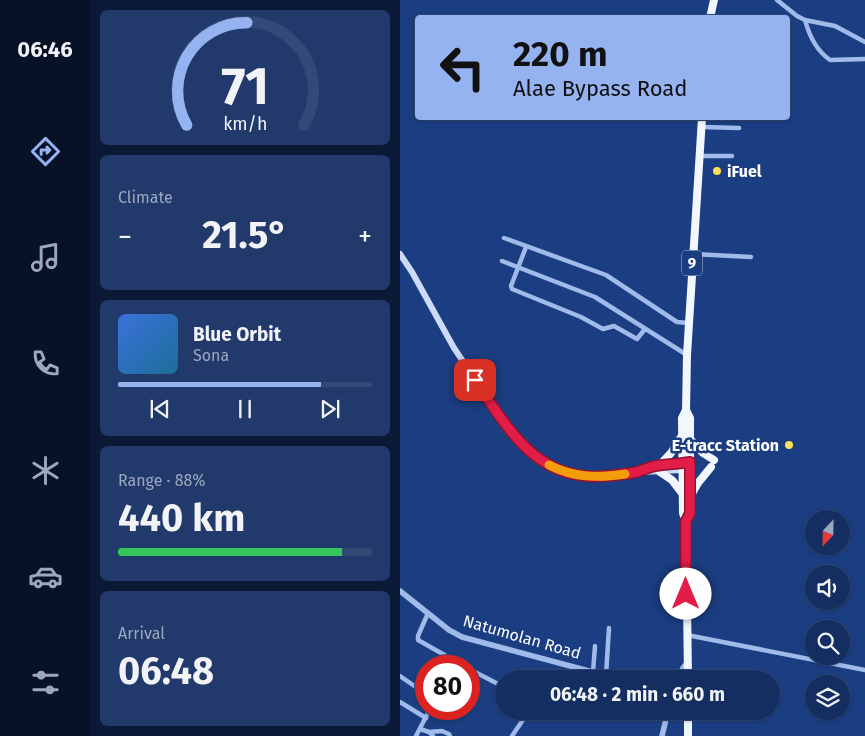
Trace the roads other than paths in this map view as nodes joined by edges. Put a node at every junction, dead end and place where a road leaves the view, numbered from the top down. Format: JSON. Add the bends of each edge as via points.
{"nodes":[{"id":1,"x":714,"y":0,"type":"edge"},
{"id":2,"x":777,"y":0,"type":"edge"},
{"id":3,"x":711,"y":15,"type":"edge"},
{"id":4,"x":805,"y":20,"type":"junction"},
{"id":5,"x":865,"y":42,"type":"edge"},
{"id":6,"x":865,"y":59,"type":"edge"},
{"id":7,"x":702,"y":120,"type":"edge"},
{"id":8,"x":702,"y":127,"type":"junction"},
{"id":9,"x":739,"y":128,"type":"dead end"},
{"id":10,"x":700,"y":156,"type":"junction"},
{"id":11,"x":732,"y":156,"type":"dead end"},
{"id":12,"x":504,"y":238,"type":"dead end"},
{"id":13,"x":526,"y":247,"type":"junction"},
{"id":14,"x":400,"y":254,"type":"edge"},
{"id":15,"x":693,"y":254,"type":"junction"},
{"id":16,"x":751,"y":257,"type":"dead end"},
{"id":17,"x":502,"y":262,"type":"dead end"},
{"id":18,"x":518,"y":268,"type":"junction"},
{"id":19,"x":688,"y":323,"type":"junction"},
{"id":20,"x":645,"y":329,"type":"junction"},
{"id":21,"x":687,"y":355,"type":"junction"},
{"id":22,"x":686,"y":410,"type":"junction"},
{"id":23,"x":682,"y":435,"type":"junction"},
{"id":24,"x":690,"y":439,"type":"junction"},
{"id":25,"x":686,"y":466,"type":"junction"},
{"id":26,"x":660,"y":469,"type":"junction"},
{"id":27,"x":686,"y":496,"type":"junction"},
{"id":28,"x":400,"y":590,"type":"edge"},
{"id":29,"x":428,"y":613,"type":"junction"},
{"id":30,"x":609,"y":628,"type":"dead end"},
{"id":31,"x":687,"y":634,"type":"junction"},
{"id":32,"x":595,"y":646,"type":"dead end"},
{"id":33,"x":445,"y":655,"type":"edge"},
{"id":34,"x":687,"y":663,"type":"junction"},
{"id":35,"x":586,"y":670,"type":"edge"},
{"id":36,"x":593,"y":670,"type":"edge"},
{"id":37,"x":606,"y":670,"type":"edge"},
{"id":38,"x":682,"y":670,"type":"edge"},
{"id":39,"x":687,"y":670,"type":"edge"},
{"id":40,"x":865,"y":670,"type":"edge"},
{"id":41,"x":480,"y":675,"type":"edge"},
{"id":42,"x":400,"y":676,"type":"edge"},
{"id":43,"x":495,"y":682,"type":"edge"},
{"id":44,"x":415,"y":686,"type":"edge"},
{"id":45,"x":400,"y":702,"type":"edge"},
{"id":46,"x":415,"y":711,"type":"edge"},
{"id":47,"x":425,"y":720,"type":"edge"},
{"id":48,"x":523,"y":720,"type":"edge"},
{"id":49,"x":666,"y":720,"type":"edge"},
{"id":50,"x":688,"y":720,"type":"edge"},
{"id":51,"x":420,"y":729,"type":"junction"},
{"id":52,"x":429,"y":732,"type":"junction"},
{"id":53,"x":416,"y":736,"type":"edge"},
{"id":54,"x":433,"y":736,"type":"edge"},
{"id":55,"x":451,"y":736,"type":"edge"},
{"id":56,"x":512,"y":736,"type":"edge"},
{"id":57,"x":662,"y":736,"type":"edge"},
{"id":58,"x":688,"y":736,"type":"edge"}],
"edges":[{"from":1,"to":3,"type":"highway"},
{"from":2,"to":4,"type":"street"},
{"from":4,"to":5,"type":"street","via":[[835,26]]},
{"from":4,"to":6,"type":"street","via":[[812,38],[830,60]]},
{"from":7,"to":8,"type":"highway","number":"9"},
{"from":8,"to":9,"type":"street"},
{"from":8,"to":10,"type":"highway","number":"9"},
{"from":10,"to":11,"type":"street"},
{"from":10,"to":15,"type":"highway","number":"9"},
{"from":12,"to":13,"type":"street"},
{"from":13,"to":18,"type":"street"},
{"from":13,"to":19,"type":"street","via":[[606,275],[677,322]]},
{"from":14,"to":26,"type":"main road","via":[[454,348],[507,427],[528,451],[542,462],[576,475],[594,477]]},
{"from":15,"to":16,"type":"street"},
{"from":15,"to":19,"type":"highway","number":"9"},
{"from":17,"to":18,"type":"street"},
{"from":18,"to":20,"type":"street","via":[[595,297]]},
{"from":18,"to":20,"type":"street","via":[[511,286],[514,290],[581,317],[600,329],[614,326],[636,339]]},
{"from":19,"to":21,"type":"highway","number":"9"},
{"from":20,"to":21,"type":"street"},
{"from":21,"to":22,"type":"highway","number":"9"},
{"from":22,"to":23,"type":"highway","number":"9","via":[[682,418]]},
{"from":22,"to":24,"type":"highway","number":"9","via":[[690,418]]},
{"from":23,"to":25,"type":"highway","number":"9"},
{"from":23,"to":26,"type":"highway"},
{"from":24,"to":25,"type":"highway","number":"9"},
{"from":24,"to":27,"type":"highway","via":[[712,463]]},
{"from":25,"to":26,"type":"main road"},
{"from":25,"to":27,"type":"highway","number":"9"},
{"from":26,"to":27,"type":"highway"},
{"from":27,"to":31,"type":"highway","number":"9","via":[[683,514],[686,521]]},
{"from":28,"to":29,"type":"street","name":"Natumolan Road"},
{"from":29,"to":33,"type":"street","via":[[418,640]]},
{"from":29,"to":35,"type":"street","name":"Natumolan Road","via":[[462,637]]},
{"from":30,"to":37,"type":"street"},
{"from":31,"to":34,"type":"highway","number":"9"},
{"from":31,"to":40,"type":"street"},
{"from":32,"to":36,"type":"street"},
{"from":34,"to":38,"type":"street"},
{"from":34,"to":39,"type":"highway","number":"9"},
{"from":41,"to":43,"type":"street"},
{"from":42,"to":44,"type":"street"},
{"from":45,"to":46,"type":"street"},
{"from":47,"to":51,"type":"street"},
{"from":48,"to":56,"type":"street"},
{"from":49,"to":57,"type":"street"},
{"from":50,"to":58,"type":"highway"},
{"from":51,"to":52,"type":"street"},
{"from":51,"to":53,"type":"street"},
{"from":52,"to":54,"type":"street"},
{"from":52,"to":55,"type":"street","via":[[442,731]]}]}
